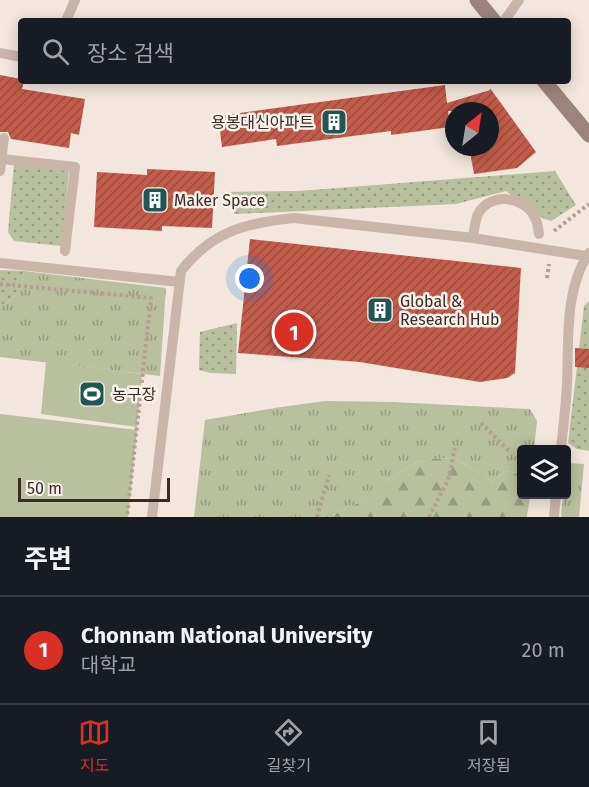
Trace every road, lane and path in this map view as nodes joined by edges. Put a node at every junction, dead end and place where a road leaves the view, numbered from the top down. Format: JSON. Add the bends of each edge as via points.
{"nodes":[{"id":1,"x":75,"y":0,"type":"edge"},
{"id":2,"x":477,"y":0,"type":"edge"},
{"id":3,"x":519,"y":0,"type":"edge"},
{"id":4,"x":67,"y":18,"type":"edge"},
{"id":5,"x":492,"y":18,"type":"edge"},
{"id":6,"x":506,"y":18,"type":"edge"},
{"id":7,"x":0,"y":53,"type":"edge"},
{"id":8,"x":18,"y":56,"type":"edge"},
{"id":9,"x":546,"y":84,"type":"edge"},
{"id":10,"x":589,"y":135,"type":"edge"},
{"id":11,"x":4,"y":138,"type":"dead end"},
{"id":12,"x":2,"y":159,"type":"junction"},
{"id":13,"x":0,"y":171,"type":"edge"},
{"id":14,"x":589,"y":204,"type":"edge"},
{"id":15,"x":539,"y":234,"type":"dead end"},
{"id":16,"x":473,"y":238,"type":"junction"},
{"id":17,"x":550,"y":250,"type":"junction"},
{"id":18,"x":65,"y":251,"type":"dead end"},
{"id":19,"x":588,"y":254,"type":"edge"},
{"id":20,"x":0,"y":263,"type":"edge"},
{"id":21,"x":179,"y":282,"type":"junction"},
{"id":22,"x":0,"y":284,"type":"edge"},
{"id":23,"x":481,"y":423,"type":"dead end"},
{"id":24,"x":561,"y":445,"type":"edge"},
{"id":25,"x":454,"y":448,"type":"dead end"},
{"id":26,"x":510,"y":452,"type":"dead end"},
{"id":27,"x":329,"y":475,"type":"dead end"},
{"id":28,"x":556,"y":499,"type":"edge"},
{"id":29,"x":127,"y":517,"type":"edge"},
{"id":30,"x":152,"y":517,"type":"edge"},
{"id":31,"x":317,"y":517,"type":"edge"},
{"id":32,"x":429,"y":517,"type":"edge"},
{"id":33,"x":554,"y":517,"type":"edge"}],
"edges":[{"from":1,"to":4,"type":"lane"},
{"from":2,"to":5,"type":"main road"},
{"from":3,"to":6,"type":"lane"},
{"from":7,"to":8,"type":"lane"},
{"from":9,"to":10,"type":"main road"},
{"from":11,"to":12,"type":"lane"},
{"from":12,"to":13,"type":"lane"},
{"from":12,"to":18,"type":"lane","via":[[75,167]]},
{"from":14,"to":17,"type":"path","via":[[554,230]]},
{"from":15,"to":16,"type":"lane","via":[[529,210],[507,199],[484,206],[477,216]]},
{"from":16,"to":17,"type":"lane"},
{"from":16,"to":21,"type":"lane","via":[[294,218],[269,221],[227,232],[212,242],[186,264]]},
{"from":17,"to":19,"type":"lane"},
{"from":19,"to":24,"type":"lane","via":[[580,266],[571,297]]},
{"from":20,"to":21,"type":"lane"},
{"from":21,"to":30,"type":"lane"},
{"from":22,"to":29,"type":"path","via":[[151,298]]},
{"from":23,"to":26,"type":"path"},
{"from":25,"to":32,"type":"path","via":[[448,480]]},
{"from":27,"to":31,"type":"path"},
{"from":28,"to":33,"type":"lane"}]}
